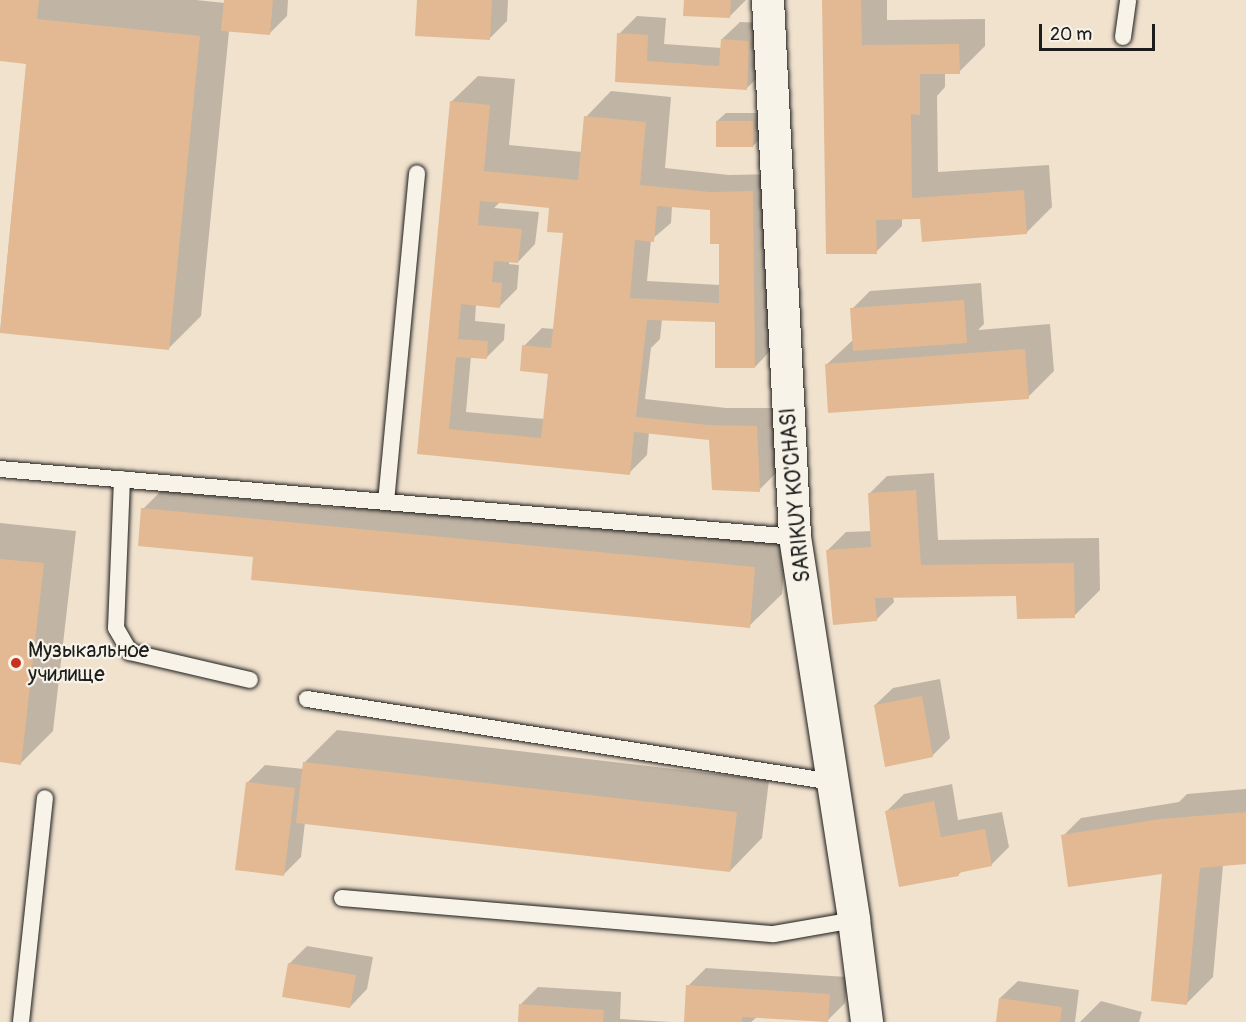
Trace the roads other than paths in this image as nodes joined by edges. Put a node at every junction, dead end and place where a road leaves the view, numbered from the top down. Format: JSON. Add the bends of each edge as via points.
{"nodes":[{"id":1,"x":768,"y":0,"type":"edge"},
{"id":2,"x":1128,"y":0,"type":"edge"},
{"id":3,"x":1124,"y":37,"type":"dead end"},
{"id":4,"x":417,"y":173,"type":"dead end"},
{"id":5,"x":0,"y":469,"type":"edge"},
{"id":6,"x":122,"y":479,"type":"junction"},
{"id":7,"x":386,"y":502,"type":"junction"},
{"id":8,"x":795,"y":537,"type":"junction"},
{"id":9,"x":250,"y":680,"type":"dead end"},
{"id":10,"x":308,"y":699,"type":"dead end"},
{"id":11,"x":833,"y":782,"type":"junction"},
{"id":12,"x":45,"y":798,"type":"dead end"},
{"id":13,"x":342,"y":898,"type":"dead end"},
{"id":14,"x":854,"y":920,"type":"junction"},
{"id":15,"x":21,"y":1022,"type":"edge"},
{"id":16,"x":867,"y":1022,"type":"edge"}],
"edges":[{"from":1,"to":8,"type":"street","name":"SARIKUY KO'CHASI"},
{"from":2,"to":3,"type":"lane"},
{"from":4,"to":7,"type":"lane"},
{"from":5,"to":6,"type":"lane"},
{"from":6,"to":7,"type":"lane"},
{"from":6,"to":9,"type":"lane","via":[[116,628],[130,652]]},
{"from":7,"to":8,"type":"lane"},
{"from":8,"to":11,"type":"street","name":"SARIKUY KO'CHASI"},
{"from":10,"to":11,"type":"lane"},
{"from":11,"to":14,"type":"street","name":"SARIKUY KO'CHASI"},
{"from":12,"to":15,"type":"lane"},
{"from":13,"to":14,"type":"lane","via":[[774,933]]},
{"from":14,"to":16,"type":"street","name":"SARIKUY KO'CHASI"}]}
